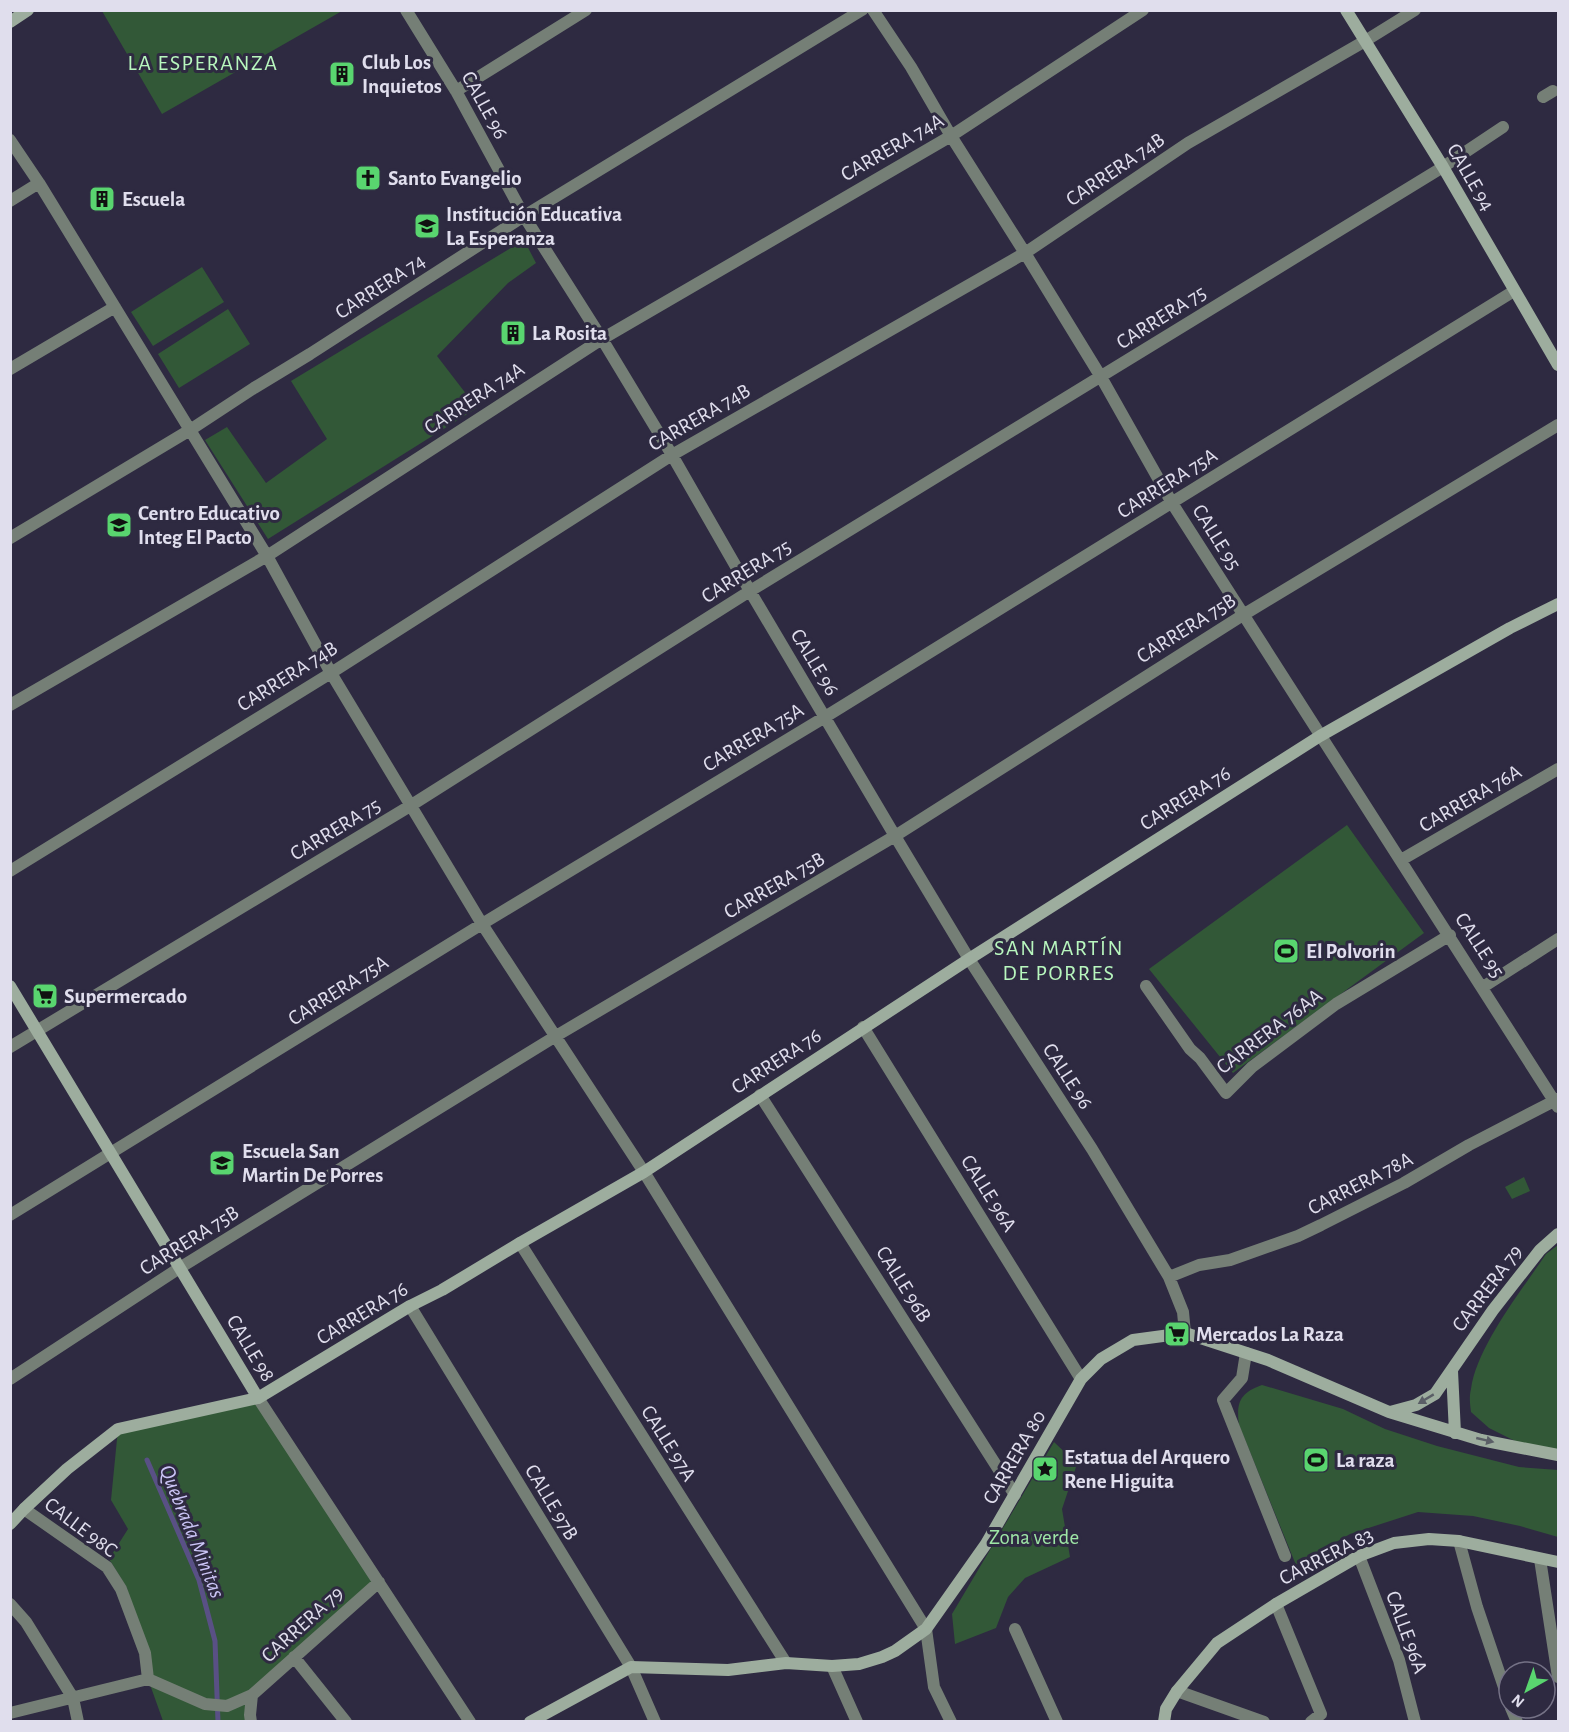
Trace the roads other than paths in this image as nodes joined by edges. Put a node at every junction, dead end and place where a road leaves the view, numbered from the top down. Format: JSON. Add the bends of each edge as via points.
{"nodes":[{"id":1,"x":28,"y":10,"type":"edge"},
{"id":2,"x":406,"y":10,"type":"edge"},
{"id":3,"x":586,"y":10,"type":"edge"},
{"id":4,"x":862,"y":10,"type":"edge"},
{"id":5,"x":873,"y":10,"type":"edge"},
{"id":6,"x":1143,"y":10,"type":"edge"},
{"id":7,"x":1346,"y":10,"type":"edge"},
{"id":8,"x":1415,"y":10,"type":"edge"},
{"id":9,"x":10,"y":22,"type":"edge"},
{"id":10,"x":1365,"y":42,"type":"junction"},
{"id":11,"x":456,"y":91,"type":"junction"},
{"id":12,"x":1503,"y":127,"type":"dead end"},
{"id":13,"x":951,"y":136,"type":"junction"},
{"id":14,"x":10,"y":140,"type":"edge"},
{"id":15,"x":1443,"y":167,"type":"junction"},
{"id":16,"x":39,"y":183,"type":"junction"},
{"id":17,"x":10,"y":201,"type":"edge"},
{"id":18,"x":525,"y":216,"type":"junction"},
{"id":19,"x":1025,"y":252,"type":"junction"},
{"id":20,"x":1514,"y":291,"type":"junction"},
{"id":21,"x":115,"y":307,"type":"junction"},
{"id":22,"x":602,"y":339,"type":"junction"},
{"id":23,"x":1558,"y":365,"type":"edge"},
{"id":24,"x":10,"y":369,"type":"edge"},
{"id":25,"x":1101,"y":377,"type":"junction"},
{"id":26,"x":1558,"y":425,"type":"edge"},
{"id":27,"x":190,"y":430,"type":"junction"},
{"id":28,"x":672,"y":455,"type":"junction"},
{"id":29,"x":1172,"y":503,"type":"junction"},
{"id":30,"x":10,"y":538,"type":"edge"},
{"id":31,"x":267,"y":556,"type":"junction"},
{"id":32,"x":750,"y":591,"type":"junction"},
{"id":33,"x":1558,"y":604,"type":"edge"},
{"id":34,"x":1243,"y":615,"type":"junction"},
{"id":35,"x":331,"y":672,"type":"junction"},
{"id":36,"x":10,"y":705,"type":"edge"},
{"id":37,"x":825,"y":717,"type":"junction"},
{"id":38,"x":1320,"y":736,"type":"junction"},
{"id":39,"x":1558,"y":769,"type":"edge"},
{"id":40,"x":410,"y":806,"type":"junction"},
{"id":41,"x":895,"y":837,"type":"junction"},
{"id":42,"x":1401,"y":861,"type":"junction"},
{"id":43,"x":10,"y":871,"type":"edge"},
{"id":44,"x":482,"y":924,"type":"junction"},
{"id":45,"x":1450,"y":935,"type":"junction"},
{"id":46,"x":1558,"y":939,"type":"edge"},
{"id":47,"x":969,"y":959,"type":"junction"},
{"id":48,"x":10,"y":986,"type":"edge"},
{"id":49,"x":1146,"y":986,"type":"dead end"},
{"id":50,"x":1483,"y":987,"type":"junction"},
{"id":51,"x":863,"y":1027,"type":"junction"},
{"id":52,"x":38,"y":1031,"type":"junction"},
{"id":53,"x":556,"y":1036,"type":"junction"},
{"id":54,"x":10,"y":1047,"type":"edge"},
{"id":55,"x":760,"y":1095,"type":"junction"},
{"id":56,"x":1558,"y":1102,"type":"edge"},
{"id":57,"x":111,"y":1153,"type":"junction"},
{"id":58,"x":644,"y":1172,"type":"junction"},
{"id":59,"x":10,"y":1215,"type":"edge"},
{"id":60,"x":1558,"y":1234,"type":"edge"},
{"id":61,"x":519,"y":1243,"type":"junction"},
{"id":62,"x":180,"y":1267,"type":"junction"},
{"id":63,"x":1169,"y":1277,"type":"junction"},
{"id":64,"x":410,"y":1306,"type":"junction"},
{"id":65,"x":1185,"y":1333,"type":"junction"},
{"id":66,"x":1246,"y":1353,"type":"junction"},
{"id":67,"x":1452,"y":1371,"type":"junction"},
{"id":68,"x":10,"y":1379,"type":"edge"},
{"id":69,"x":1081,"y":1379,"type":"junction"},
{"id":70,"x":258,"y":1398,"type":"junction"},
{"id":71,"x":1389,"y":1412,"type":"junction"},
{"id":72,"x":1455,"y":1433,"type":"junction"},
{"id":73,"x":1558,"y":1455,"type":"edge"},
{"id":74,"x":1015,"y":1495,"type":"junction"},
{"id":75,"x":24,"y":1509,"type":"junction"},
{"id":76,"x":10,"y":1524,"type":"edge"},
{"id":77,"x":1459,"y":1541,"type":"junction"},
{"id":78,"x":1285,"y":1556,"type":"dead end"},
{"id":79,"x":1359,"y":1556,"type":"junction"},
{"id":80,"x":1540,"y":1559,"type":"junction"},
{"id":81,"x":1558,"y":1562,"type":"edge"},
{"id":82,"x":379,"y":1582,"type":"junction"},
{"id":83,"x":10,"y":1604,"type":"edge"},
{"id":84,"x":1276,"y":1604,"type":"junction"},
{"id":85,"x":926,"y":1629,"type":"junction"},
{"id":86,"x":1015,"y":1629,"type":"dead end"},
{"id":87,"x":294,"y":1657,"type":"junction"},
{"id":88,"x":786,"y":1663,"type":"junction"},
{"id":89,"x":832,"y":1666,"type":"junction"},
{"id":90,"x":1497,"y":1666,"type":"edge"},
{"id":91,"x":631,"y":1667,"type":"junction"},
{"id":92,"x":1558,"y":1677,"type":"edge"},
{"id":93,"x":148,"y":1679,"type":"junction"},
{"id":94,"x":1177,"y":1691,"type":"junction"},
{"id":95,"x":252,"y":1695,"type":"junction"},
{"id":96,"x":73,"y":1698,"type":"junction"},
{"id":97,"x":10,"y":1713,"type":"edge"},
{"id":98,"x":551,"y":1716,"type":"edge"},
{"id":99,"x":78,"y":1722,"type":"edge"},
{"id":100,"x":251,"y":1722,"type":"edge"},
{"id":101,"x":346,"y":1722,"type":"edge"},
{"id":102,"x":470,"y":1722,"type":"edge"},
{"id":103,"x":530,"y":1722,"type":"edge"},
{"id":104,"x":655,"y":1722,"type":"edge"},
{"id":105,"x":857,"y":1722,"type":"edge"},
{"id":106,"x":951,"y":1722,"type":"edge"},
{"id":107,"x":1058,"y":1722,"type":"edge"},
{"id":108,"x":1164,"y":1722,"type":"edge"},
{"id":109,"x":1264,"y":1722,"type":"edge"},
{"id":110,"x":1311,"y":1722,"type":"edge"},
{"id":111,"x":1415,"y":1722,"type":"edge"}],
"edges":[{"from":1,"to":9,"type":"street"},
{"from":2,"to":11,"type":"street","name":"CALLE 96"},
{"from":3,"to":11,"type":"street"},
{"from":4,"to":18,"type":"street","name":"CARRERA 74"},
{"from":5,"to":13,"type":"street","name":"CALLE 95"},
{"from":6,"to":13,"type":"street","name":"CARRERA 74A"},
{"from":7,"to":10,"type":"street","name":"CALLE 94"},
{"from":8,"to":10,"type":"street","name":"CARRERA 74B"},
{"from":10,"to":15,"type":"street","name":"CALLE 94"},
{"from":10,"to":19,"type":"street","name":"CARRERA 74B","via":[[1188,143]]},
{"from":11,"to":18,"type":"street","name":"CALLE 96"},
{"from":12,"to":15,"type":"street","name":"CARRERA 75"},
{"from":13,"to":19,"type":"street","name":"CALLE 95"},
{"from":13,"to":22,"type":"street","name":"CARRERA 74A"},
{"from":14,"to":16,"type":"street"},
{"from":15,"to":20,"type":"street","name":"CALLE 94"},
{"from":15,"to":25,"type":"street","name":"CARRERA 75"},
{"from":16,"to":17,"type":"street"},
{"from":16,"to":21,"type":"street"},
{"from":18,"to":22,"type":"street","name":"CALLE 96"},
{"from":18,"to":27,"type":"street","name":"CARRERA 74"},
{"from":19,"to":25,"type":"street","name":"CALLE 95"},
{"from":19,"to":28,"type":"street","name":"CARRERA 74B"},
{"from":20,"to":23,"type":"street","name":"CALLE 94"},
{"from":20,"to":29,"type":"street","name":"CARRERA 75A"},
{"from":21,"to":24,"type":"street"},
{"from":21,"to":27,"type":"street"},
{"from":22,"to":28,"type":"street","name":"CALLE 96"},
{"from":22,"to":31,"type":"street","name":"CARRERA 74A"},
{"from":25,"to":29,"type":"street","name":"CALLE 95"},
{"from":25,"to":32,"type":"street","name":"CARRERA 75"},
{"from":26,"to":34,"type":"street","name":"CARRERA 75B"},
{"from":27,"to":30,"type":"street","name":"CARRERA 74"},
{"from":27,"to":31,"type":"street"},
{"from":28,"to":32,"type":"street","name":"CALLE 96"},
{"from":28,"to":35,"type":"street","name":"CARRERA 74B"},
{"from":29,"to":34,"type":"street","name":"CALLE 95"},
{"from":29,"to":37,"type":"street","name":"CARRERA 75A"},
{"from":31,"to":35,"type":"street"},
{"from":31,"to":36,"type":"street","name":"CARRERA 74A"},
{"from":32,"to":37,"type":"street","name":"CALLE 96"},
{"from":32,"to":40,"type":"street","name":"CARRERA 75"},
{"from":33,"to":38,"type":"street","name":"CARRERA 76"},
{"from":34,"to":38,"type":"street","name":"CALLE 95"},
{"from":34,"to":41,"type":"street","name":"CARRERA 75B"},
{"from":35,"to":40,"type":"street"},
{"from":35,"to":43,"type":"street","name":"CARRERA 74B"},
{"from":37,"to":41,"type":"street","name":"CALLE 96"},
{"from":37,"to":44,"type":"street","name":"CARRERA 75A"},
{"from":38,"to":42,"type":"street","name":"CALLE 95"},
{"from":38,"to":47,"type":"street","name":"CARRERA 76"},
{"from":39,"to":42,"type":"street","name":"CARRERA 76A"},
{"from":40,"to":44,"type":"street"},
{"from":40,"to":52,"type":"street","name":"CARRERA 75"},
{"from":41,"to":47,"type":"street","name":"CALLE 96"},
{"from":41,"to":53,"type":"street","name":"CARRERA 75B"},
{"from":42,"to":45,"type":"street","name":"CALLE 95"},
{"from":44,"to":53,"type":"street"},
{"from":44,"to":57,"type":"street","name":"CARRERA 75A"},
{"from":45,"to":49,"type":"street","name":"CARRERA 76AA","via":[[1336,1004],[1252,1067],[1226,1093]]},
{"from":45,"to":50,"type":"street","name":"CALLE 95"},
{"from":46,"to":50,"type":"street"},
{"from":47,"to":51,"type":"street","name":"CARRERA 76"},
{"from":47,"to":63,"type":"street","name":"CALLE 96"},
{"from":48,"to":52,"type":"street","name":"CALLE 98"},
{"from":50,"to":56,"type":"street","name":"CALLE 95"},
{"from":51,"to":55,"type":"street","name":"CARRERA 76"},
{"from":51,"to":69,"type":"street","name":"CALLE 96A"},
{"from":52,"to":54,"type":"street","name":"CARRERA 75"},
{"from":52,"to":57,"type":"street","name":"CALLE 98"},
{"from":53,"to":58,"type":"street"},
{"from":53,"to":62,"type":"street","name":"CARRERA 75B"},
{"from":55,"to":58,"type":"street","name":"CARRERA 76"},
{"from":55,"to":74,"type":"street","name":"CALLE 96B"},
{"from":56,"to":63,"type":"street","name":"CARRERA 78A","via":[[1469,1145],[1321,1226],[1230,1260],[1199,1265]]},
{"from":57,"to":59,"type":"street","name":"CARRERA 75A"},
{"from":57,"to":62,"type":"street","name":"CALLE 98"},
{"from":58,"to":61,"type":"street","name":"CARRERA 76"},
{"from":58,"to":85,"type":"street"},
{"from":60,"to":67,"type":"street","name":"CARRERA 79","via":[[1540,1250],[1493,1310]]},
{"from":61,"to":64,"type":"street","name":"CARRERA 76"},
{"from":61,"to":88,"type":"street","name":"CALLE 97A"},
{"from":62,"to":68,"type":"street","name":"CARRERA 75B"},
{"from":62,"to":70,"type":"street","name":"CALLE 98"},
{"from":63,"to":65,"type":"street","name":"CALLE 96","via":[[1183,1312]]},
{"from":64,"to":70,"type":"street","name":"CARRERA 76"},
{"from":64,"to":91,"type":"street","name":"CALLE 97B"},
{"from":65,"to":66,"type":"street","name":"CARRERA 80"},
{"from":65,"to":69,"type":"street","name":"CARRERA 80","via":[[1133,1340],[1101,1359]]},
{"from":66,"to":71,"type":"street","name":"CARRERA 80"},
{"from":66,"to":78,"type":"street","via":[[1242,1378],[1223,1400]]},
{"from":67,"to":71,"type":"street","name":"CARRERA 79","one_way":true,"via":[[1435,1394],[1416,1405]]},
{"from":67,"to":72,"type":"street"},
{"from":69,"to":74,"type":"street","name":"CARRERA 80"},
{"from":70,"to":75,"type":"street","name":"CARRERA 76","via":[[118,1429]]},
{"from":70,"to":82,"type":"street","name":"CALLE 98"},
{"from":71,"to":72,"type":"street","name":"CARRERA 80"},
{"from":72,"to":73,"type":"street","name":"CARRERA 80","one_way":true},
{"from":74,"to":85,"type":"street","name":"CARRERA 80"},
{"from":75,"to":76,"type":"street","name":"CARRERA 76"},
{"from":75,"to":93,"type":"street","name":"CALLE 98C","via":[[107,1567],[121,1589],[145,1653]]},
{"from":77,"to":79,"type":"street","name":"CARRERA 83","via":[[1394,1543]]},
{"from":77,"to":80,"type":"street","name":"CARRERA 83"},
{"from":77,"to":90,"type":"street"},
{"from":79,"to":84,"type":"street","name":"CARRERA 83"},
{"from":79,"to":111,"type":"street","name":"CALLE 96A","via":[[1399,1660]]},
{"from":80,"to":81,"type":"street","name":"CARRERA 83"},
{"from":80,"to":92,"type":"street"},
{"from":82,"to":87,"type":"street","name":"CARRERA 79"},
{"from":82,"to":102,"type":"street","name":"CALLE 98"},
{"from":83,"to":96,"type":"street","via":[[26,1622]]},
{"from":84,"to":94,"type":"street","name":"CARRERA 83","via":[[1217,1643]]},
{"from":84,"to":110,"type":"street","via":[[1321,1714]]},
{"from":85,"to":89,"type":"street","name":"CARRERA 80","via":[[882,1657]]},
{"from":85,"to":106,"type":"street","via":[[934,1688]]},
{"from":86,"to":107,"type":"street"},
{"from":87,"to":95,"type":"street","name":"CARRERA 79"},
{"from":87,"to":101,"type":"street"},
{"from":88,"to":89,"type":"street","name":"CARRERA 80"},
{"from":88,"to":91,"type":"street","name":"CARRERA 80","via":[[728,1670]]},
{"from":89,"to":105,"type":"street"},
{"from":91,"to":98,"type":"street","name":"CARRERA 80"},
{"from":91,"to":104,"type":"street","name":"CALLE 97B"},
{"from":93,"to":95,"type":"street","name":"CARRERA 79","via":[[206,1704],[227,1706]]},
{"from":93,"to":96,"type":"street"},
{"from":94,"to":108,"type":"street","name":"CARRERA 83","via":[[1166,1709]]},
{"from":94,"to":109,"type":"street"},
{"from":95,"to":100,"type":"street"},
{"from":96,"to":97,"type":"street"},
{"from":96,"to":99,"type":"street"},
{"from":98,"to":103,"type":"street","name":"CARRERA 80"}]}
